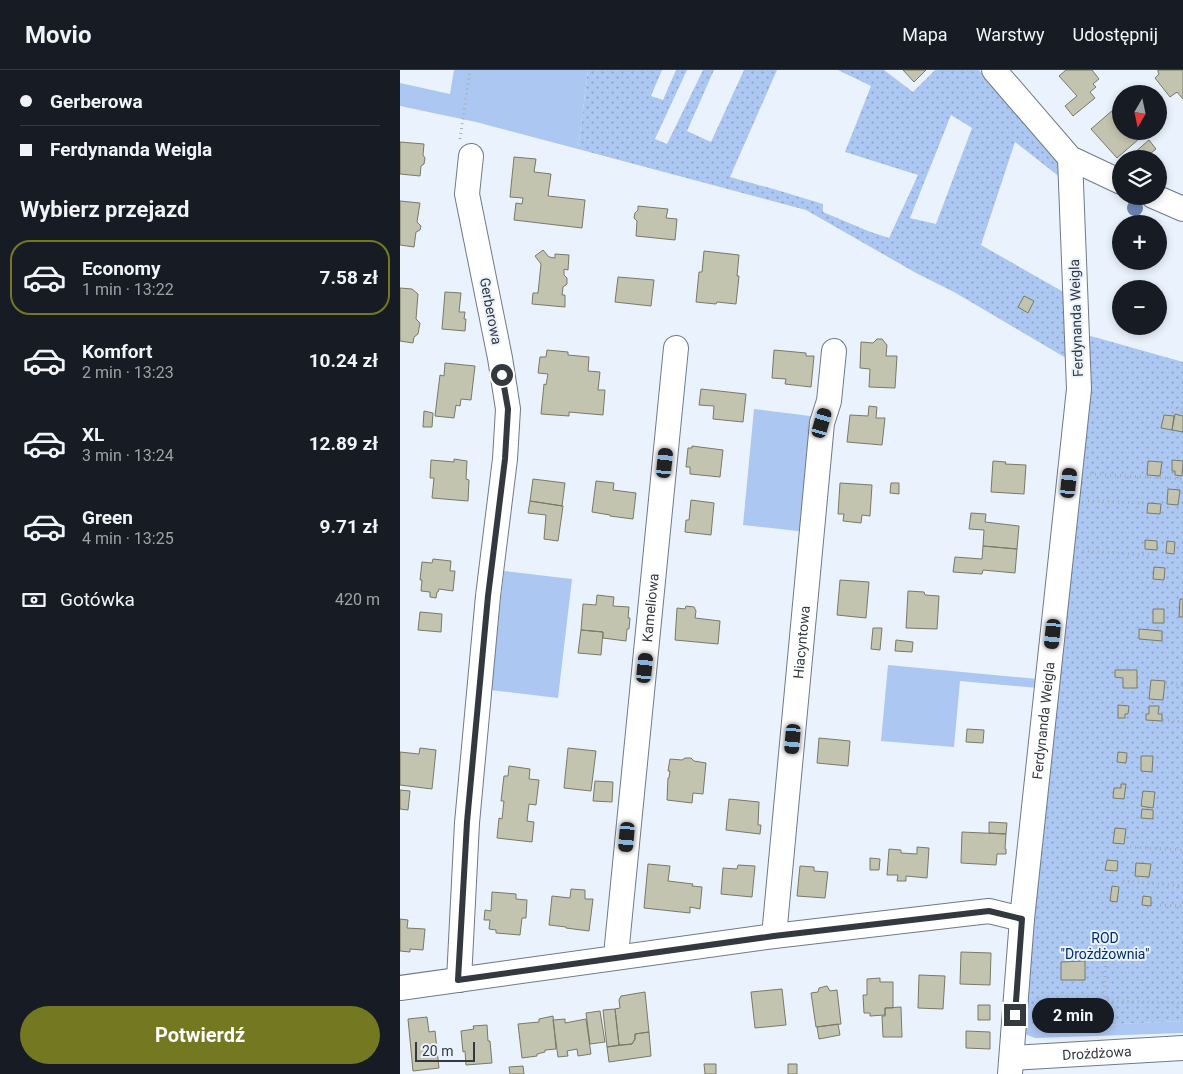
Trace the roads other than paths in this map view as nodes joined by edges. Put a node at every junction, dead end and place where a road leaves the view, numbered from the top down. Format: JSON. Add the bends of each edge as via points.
{"nodes":[{"id":1,"x":994,"y":70,"type":"edge"},
{"id":2,"x":471,"y":156,"type":"road end"},
{"id":3,"x":1070,"y":158,"type":"junction"},
{"id":4,"x":1112,"y":178,"type":"edge"},
{"id":5,"x":1167,"y":202,"type":"edge"},
{"id":6,"x":1183,"y":209,"type":"edge"},
{"id":7,"x":676,"y":348,"type":"dead end"},
{"id":8,"x":834,"y":350,"type":"dead end"},
{"id":9,"x":1022,"y":919,"type":"junction"},
{"id":10,"x":774,"y":936,"type":"junction"},
{"id":11,"x":619,"y":958,"type":"junction"},
{"id":12,"x":458,"y":980,"type":"junction"},
{"id":13,"x":400,"y":988,"type":"edge"},
{"id":14,"x":1183,"y":1048,"type":"edge"},
{"id":15,"x":1011,"y":1066,"type":"edge"}],
"edges":[{"from":1,"to":3,"type":"street"},
{"from":2,"to":12,"type":"street","name":"Gerberowa","via":[[467,194],[508,409],[467,822]]},
{"from":3,"to":4,"type":"street"},
{"from":3,"to":9,"type":"street","name":"Ferdynanda Weigla","via":[[1079,389]]},
{"from":5,"to":6,"type":"street"},
{"from":7,"to":11,"type":"street","name":"Kameliowa","via":[[617,945]]},
{"from":8,"to":10,"type":"street","name":"Hiacyntowa","via":[[829,401],[822,423]]},
{"from":9,"to":10,"type":"street","via":[[989,911]]},
{"from":9,"to":15,"type":"street","name":"Ferdynanda Weigla"},
{"from":10,"to":11,"type":"street"},
{"from":11,"to":12,"type":"street"},
{"from":12,"to":13,"type":"street"},
{"from":14,"to":15,"type":"street","name":"Drożdżowa"}]}
